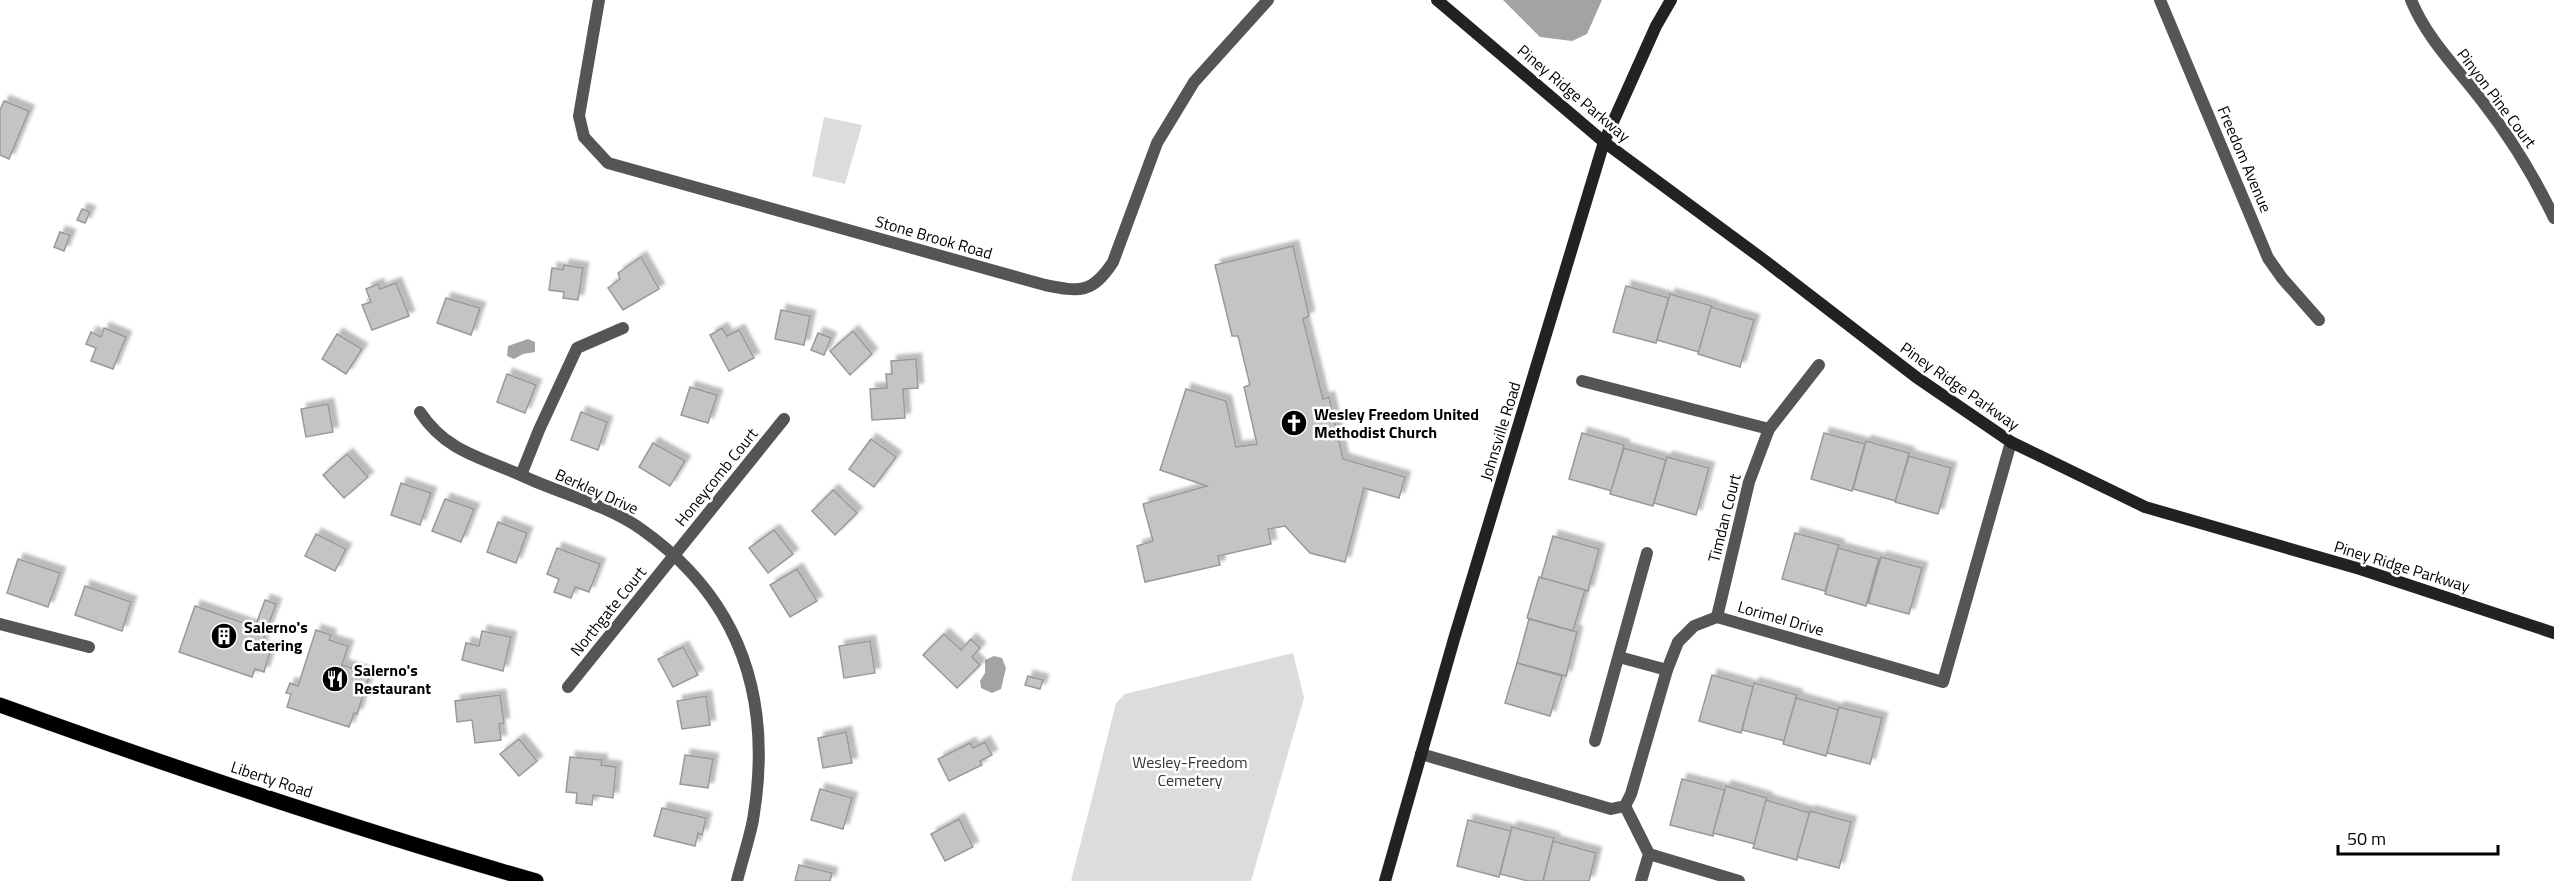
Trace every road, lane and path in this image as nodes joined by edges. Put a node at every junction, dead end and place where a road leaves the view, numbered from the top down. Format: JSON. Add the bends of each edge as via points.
{"nodes":[{"id":1,"x":599,"y":0,"type":"edge"},
{"id":2,"x":1268,"y":0,"type":"edge"},
{"id":3,"x":1437,"y":0,"type":"edge"},
{"id":4,"x":1671,"y":0,"type":"edge"},
{"id":5,"x":2160,"y":0,"type":"edge"},
{"id":6,"x":2411,"y":0,"type":"edge"},
{"id":7,"x":1604,"y":142,"type":"junction"},
{"id":8,"x":2554,"y":218,"type":"edge"},
{"id":9,"x":2319,"y":320,"type":"dead end"},
{"id":10,"x":623,"y":328,"type":"dead end"},
{"id":11,"x":1819,"y":365,"type":"dead end"},
{"id":12,"x":1582,"y":381,"type":"dead end"},
{"id":13,"x":420,"y":412,"type":"dead end"},
{"id":14,"x":784,"y":419,"type":"dead end"},
{"id":15,"x":1769,"y":429,"type":"junction"},
{"id":16,"x":2011,"y":442,"type":"junction"},
{"id":17,"x":521,"y":475,"type":"junction"},
{"id":18,"x":1647,"y":553,"type":"dead end"},
{"id":19,"x":674,"y":555,"type":"junction"},
{"id":20,"x":1717,"y":617,"type":"junction"},
{"id":21,"x":0,"y":624,"type":"edge"},
{"id":22,"x":2554,"y":633,"type":"edge"},
{"id":23,"x":88,"y":647,"type":"dead end"},
{"id":24,"x":1619,"y":657,"type":"junction"},
{"id":25,"x":1667,"y":670,"type":"junction"},
{"id":26,"x":568,"y":687,"type":"dead end"},
{"id":27,"x":0,"y":705,"type":"edge"},
{"id":28,"x":1595,"y":741,"type":"dead end"},
{"id":29,"x":1421,"y":754,"type":"junction"},
{"id":30,"x":1625,"y":806,"type":"junction"},
{"id":31,"x":1649,"y":854,"type":"junction"},
{"id":32,"x":536,"y":881,"type":"edge"},
{"id":33,"x":736,"y":881,"type":"edge"},
{"id":34,"x":1385,"y":881,"type":"edge"},
{"id":35,"x":1641,"y":881,"type":"edge"},
{"id":36,"x":1739,"y":881,"type":"edge"}],
"edges":[{"from":1,"to":2,"type":"street","name":"Stone Brook Road","via":[[579,116],[584,137],[608,164],[1070,290],[1086,290],[1102,279],[1113,262],[1157,143],[1194,82]]},
{"from":3,"to":7,"type":"street","name":"Piney Ridge Parkway"},
{"from":4,"to":7,"type":"street","name":"Johnsville Road"},
{"from":5,"to":9,"type":"street","name":"Freedom Avenue","via":[[2268,258]]},
{"from":6,"to":8,"type":"street","name":"Pinyon Pine Court","via":[[2446,58],[2516,146]]},
{"from":7,"to":16,"type":"street","name":"Piney Ridge Parkway","via":[[1916,377]]},
{"from":7,"to":29,"type":"street","name":"Johnsville Road"},
{"from":10,"to":17,"type":"street","via":[[577,348]]},
{"from":11,"to":15,"type":"street","name":"Timdan Court"},
{"from":12,"to":15,"type":"street"},
{"from":13,"to":17,"type":"street","name":"Berkley Drive","via":[[444,440],[473,457]]},
{"from":14,"to":19,"type":"street","name":"Honeycomb Court"},
{"from":15,"to":20,"type":"street","name":"Timdan Court","via":[[1749,482]]},
{"from":16,"to":20,"type":"street","name":"Lorimel Drive","via":[[1943,682]]},
{"from":16,"to":22,"type":"street","name":"Piney Ridge Parkway","via":[[2145,507],[2360,569]]},
{"from":17,"to":19,"type":"street","name":"Berkley Drive","via":[[640,528]]},
{"from":18,"to":24,"type":"street"},
{"from":19,"to":26,"type":"street","name":"Northgate Court"},
{"from":19,"to":33,"type":"street","name":"Berkley Drive","via":[[727,621],[752,683],[758,715],[759,769],[753,821]]},
{"from":20,"to":25,"type":"street","name":"Lorimel Drive","via":[[1694,626],[1678,642]]},
{"from":21,"to":23,"type":"street"},
{"from":24,"to":25,"type":"street"},
{"from":24,"to":28,"type":"street"},
{"from":25,"to":30,"type":"street","name":"Lorimel Drive"},
{"from":27,"to":32,"type":"main road","name":"Liberty Road","via":[[256,794]]},
{"from":29,"to":30,"type":"street","via":[[1611,809]]},
{"from":29,"to":34,"type":"street","name":"Johnsville Road"},
{"from":30,"to":31,"type":"street"},
{"from":31,"to":35,"type":"street"},
{"from":31,"to":36,"type":"street"}]}
